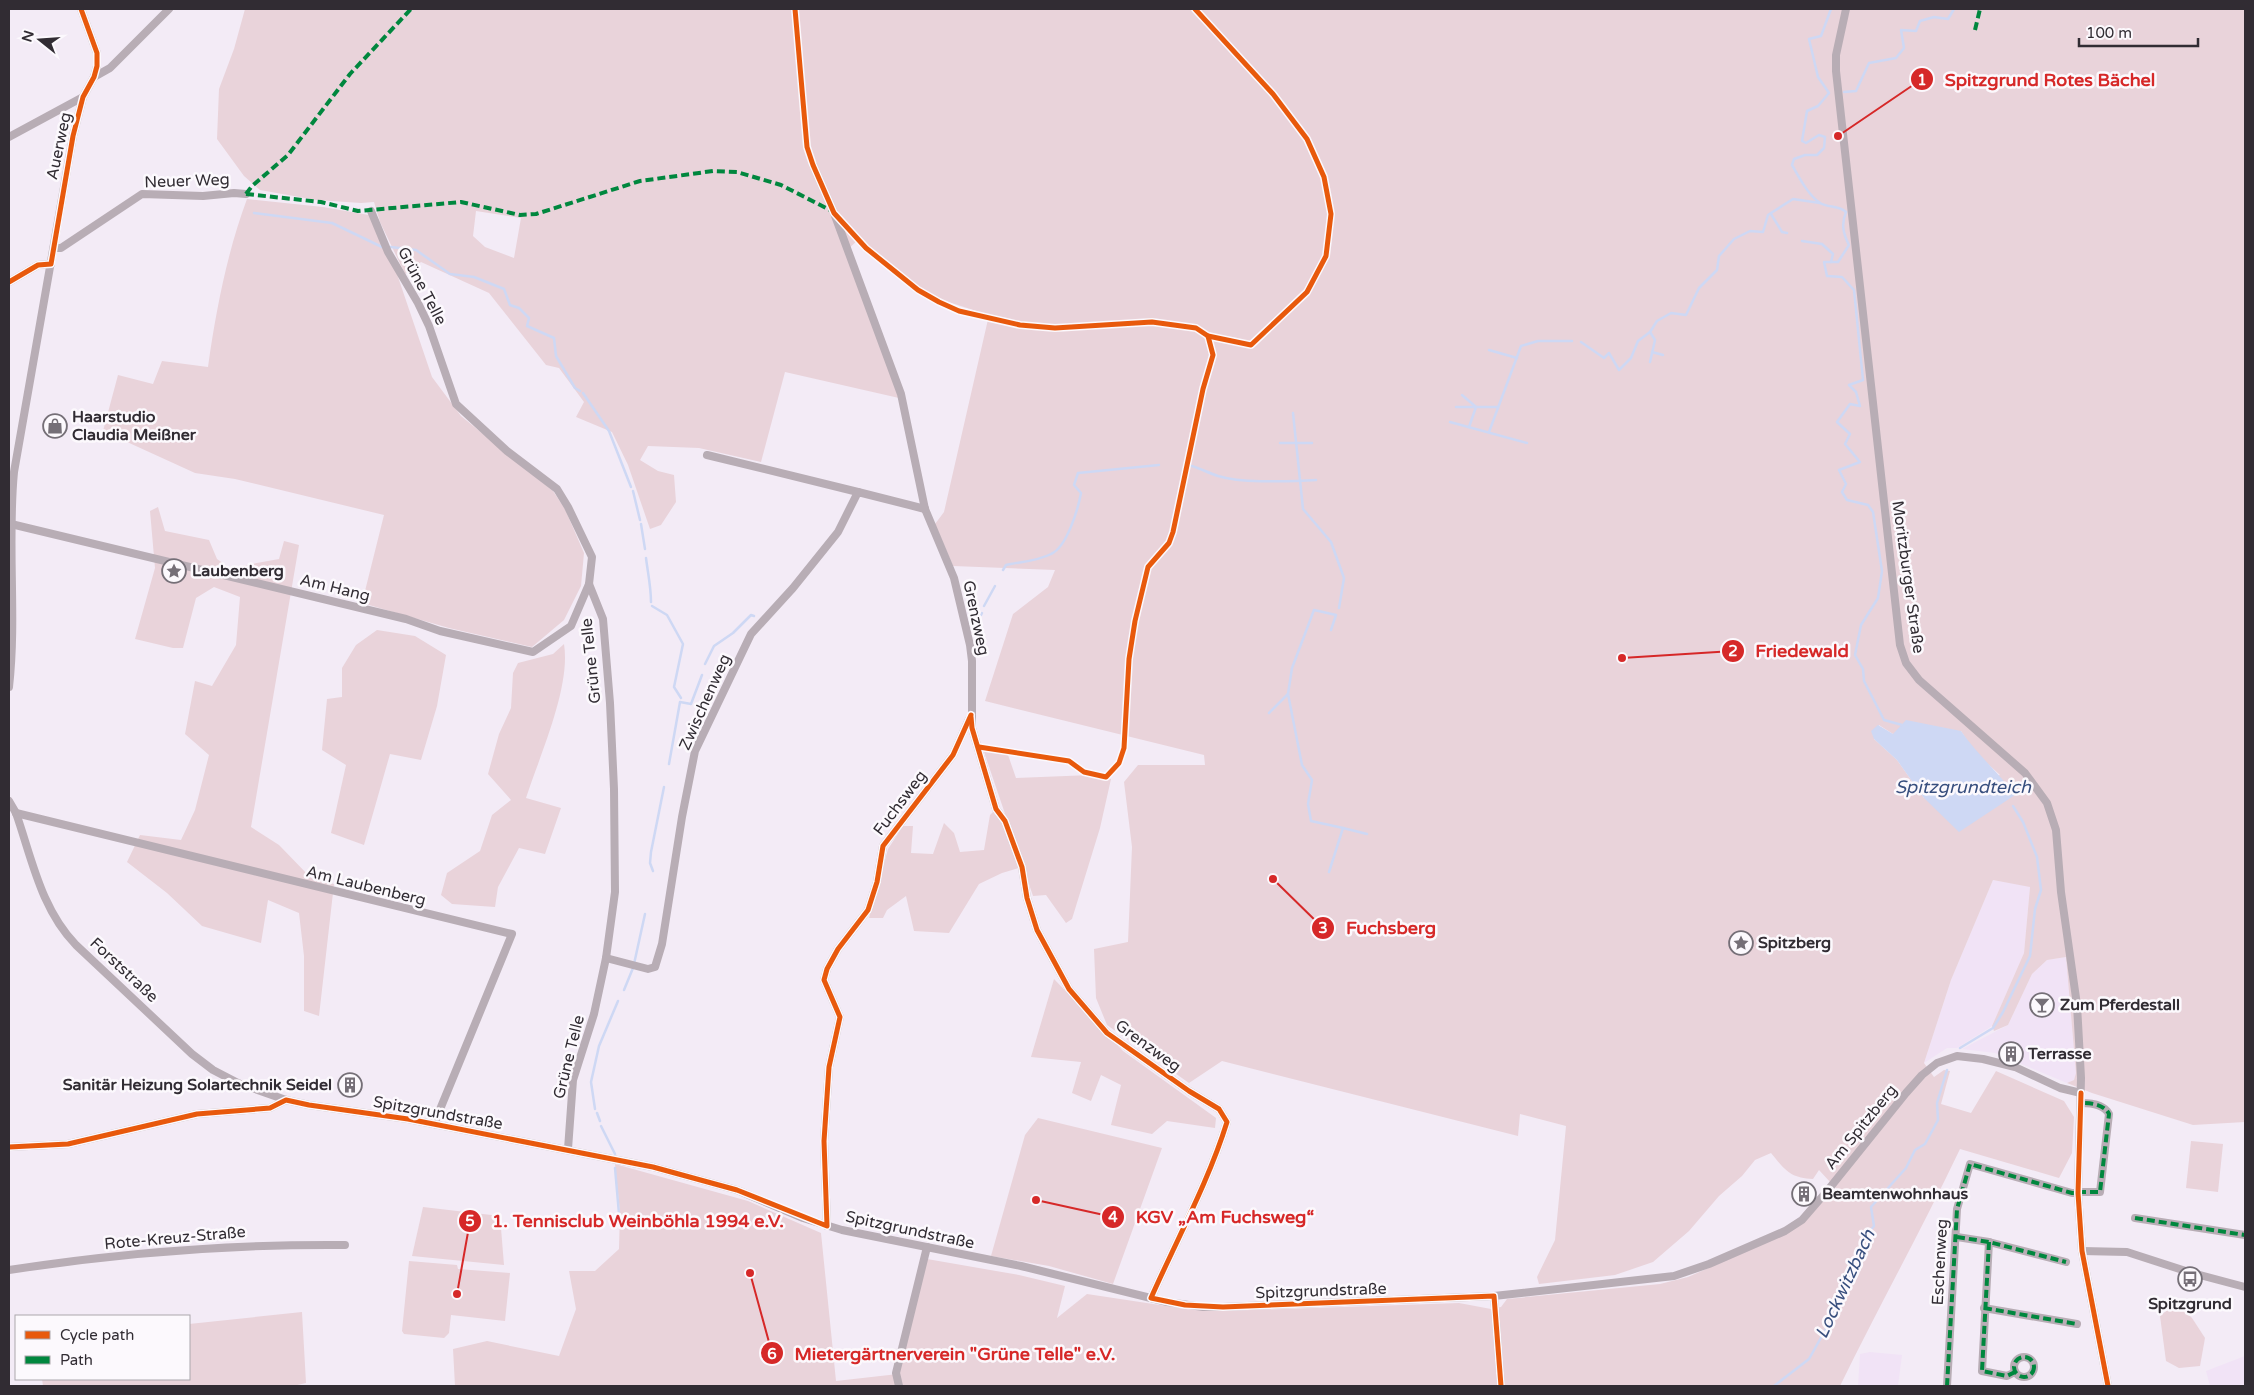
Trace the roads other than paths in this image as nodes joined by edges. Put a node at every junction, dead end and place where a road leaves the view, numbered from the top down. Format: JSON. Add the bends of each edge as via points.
{"nodes":[{"id":1,"x":81,"y":9,"type":"edge"},
{"id":2,"x":169,"y":9,"type":"edge"},
{"id":3,"x":1846,"y":9,"type":"edge"},
{"id":4,"x":94,"y":77,"type":"junction"},
{"id":5,"x":83,"y":98,"type":"junction"},
{"id":6,"x":9,"y":137,"type":"edge"},
{"id":7,"x":813,"y":165,"type":"dead end"},
{"id":8,"x":246,"y":194,"type":"dead end"},
{"id":9,"x":371,"y":211,"type":"dead end"},
{"id":10,"x":54,"y":248,"type":"junction"},
{"id":11,"x":51,"y":264,"type":"junction"},
{"id":12,"x":9,"y":282,"type":"edge"},
{"id":13,"x":707,"y":455,"type":"dead end"},
{"id":14,"x":858,"y":492,"type":"junction"},
{"id":15,"x":925,"y":509,"type":"junction"},
{"id":16,"x":11,"y":524,"type":"junction"},
{"id":17,"x":589,"y":584,"type":"junction"},
{"id":18,"x":9,"y":687,"type":"edge"},
{"id":19,"x":971,"y":715,"type":"junction"},
{"id":20,"x":9,"y":801,"type":"edge"},
{"id":21,"x":16,"y":813,"type":"junction"},
{"id":22,"x":606,"y":958,"type":"junction"},
{"id":23,"x":2081,"y":1094,"type":"junction"},
{"id":24,"x":286,"y":1100,"type":"junction"},
{"id":25,"x":2081,"y":1103,"type":"junction"},
{"id":26,"x":434,"y":1124,"type":"junction"},
{"id":27,"x":9,"y":1147,"type":"edge"},
{"id":28,"x":568,"y":1149,"type":"junction"},
{"id":29,"x":2078,"y":1192,"type":"junction"},
{"id":30,"x":2135,"y":1218,"type":"dead end"},
{"id":31,"x":827,"y":1226,"type":"junction"},
{"id":32,"x":2245,"y":1235,"type":"edge"},
{"id":33,"x":1957,"y":1237,"type":"junction"},
{"id":34,"x":1988,"y":1242,"type":"junction"},
{"id":35,"x":345,"y":1245,"type":"dead end"},
{"id":36,"x":927,"y":1247,"type":"junction"},
{"id":37,"x":2082,"y":1251,"type":"junction"},
{"id":38,"x":2066,"y":1262,"type":"dead end"},
{"id":39,"x":9,"y":1270,"type":"edge"},
{"id":40,"x":2245,"y":1287,"type":"edge"},
{"id":41,"x":1494,"y":1296,"type":"junction"},
{"id":42,"x":1150,"y":1298,"type":"junction"},
{"id":43,"x":1984,"y":1308,"type":"junction"},
{"id":44,"x":2077,"y":1324,"type":"dead end"},
{"id":45,"x":2015,"y":1372,"type":"dead end"},
{"id":46,"x":899,"y":1386,"type":"edge"},
{"id":47,"x":1501,"y":1386,"type":"edge"},
{"id":48,"x":1946,"y":1386,"type":"edge"},
{"id":49,"x":2108,"y":1386,"type":"edge"}],
"edges":[{"from":1,"to":4,"type":"street","name":"Auerweg","via":[[97,53]]},
{"from":2,"to":4,"type":"street","via":[[110,68]]},
{"from":3,"to":23,"type":"street","name":"Moritzburger Straße","via":[[1836,71],[1901,651],[1919,680],[2025,773],[2050,808],[2056,830],[2077,1005]]},
{"from":4,"to":5,"type":"street","name":"Auerweg"},
{"from":5,"to":6,"type":"street"},
{"from":5,"to":10,"type":"street","name":"Auerweg","via":[[66,172]]},
{"from":7,"to":15,"type":"street","name":"Grenzweg","via":[[834,212],[901,394]]},
{"from":8,"to":10,"type":"street","name":"Neuer Weg","via":[[142,194],[61,248]]},
{"from":9,"to":17,"type":"street","name":"Grüne Telle","via":[[388,252],[429,326],[456,404],[507,451],[557,489],[592,557]]},
{"from":10,"to":11,"type":"street","name":"Auerweg"},
{"from":11,"to":12,"type":"street","via":[[38,265]]},
{"from":11,"to":16,"type":"street","name":"Auerweg","via":[[14,472]]},
{"from":13,"to":14,"type":"street"},
{"from":14,"to":15,"type":"street"},
{"from":14,"to":22,"type":"street","name":"Zwischenweg","via":[[838,532],[751,634],[696,751],[662,944],[655,967]]},
{"from":15,"to":19,"type":"street","name":"Grenzweg","via":[[954,578],[970,645]]},
{"from":16,"to":17,"type":"street","name":"Am Hang","via":[[533,652],[570,626]]},
{"from":16,"to":18,"type":"street","name":"Auerweg","via":[[13,638]]},
{"from":17,"to":22,"type":"street","name":"Grüne Telle","via":[[603,619],[614,789],[615,892]]},
{"from":19,"to":31,"type":"street","name":"Fuchsweg","via":[[953,755],[883,846],[868,910],[827,969],[824,980],[840,1017],[829,1067],[824,1141]]},
{"from":19,"to":42,"type":"street","name":"Grenzweg","via":[[996,809],[1005,821],[1022,867],[1037,930],[1069,989],[1107,1033],[1219,1109],[1227,1122],[1183,1233]]},
{"from":20,"to":21,"type":"street","name":"Forststraße"},
{"from":21,"to":24,"type":"street","name":"Forststraße","via":[[50,912],[69,938],[199,1059],[221,1075]]},
{"from":21,"to":26,"type":"street","name":"Am Laubenberg","via":[[512,934]]},
{"from":22,"to":28,"type":"street","name":"Grüne Telle","via":[[594,1014],[573,1080]]},
{"from":23,"to":25,"type":"street","name":"Moritzburger Straße"},
{"from":23,"to":41,"type":"street","name":"Am Spitzberg","via":[[2000,1062],[1971,1056],[1946,1059],[1922,1075],[1802,1220],[1785,1231],[1674,1276]]},
{"from":24,"to":26,"type":"street","name":"Spitzgrundstraße"},
{"from":24,"to":27,"type":"street","via":[[270,1108],[197,1114],[68,1144]]},
{"from":25,"to":29,"type":"street","name":"Moritzburger Straße"},
{"from":25,"to":29,"type":"street","via":[[2104,1108],[2109,1114],[2100,1192]]},
{"from":26,"to":28,"type":"street","name":"Spitzgrundstraße"},
{"from":28,"to":31,"type":"street","name":"Spitzgrundstraße","via":[[653,1167],[737,1190]]},
{"from":29,"to":33,"type":"street","name":"Eschenweg","via":[[1970,1164],[1957,1209]]},
{"from":29,"to":37,"type":"street","name":"Moritzburger Straße"},
{"from":30,"to":32,"type":"street"},
{"from":31,"to":36,"type":"street","name":"Spitzgrundstraße"},
{"from":33,"to":34,"type":"street"},
{"from":33,"to":48,"type":"street","name":"Eschenweg"},
{"from":34,"to":38,"type":"street"},
{"from":34,"to":43,"type":"street"},
{"from":35,"to":39,"type":"street","name":"Rote-Kreuz-Straße","via":[[222,1247]]},
{"from":36,"to":42,"type":"street","name":"Spitzgrundstraße"},
{"from":36,"to":46,"type":"street","via":[[896,1373]]},
{"from":37,"to":40,"type":"street","via":[[2126,1252]]},
{"from":37,"to":49,"type":"street","name":"Moritzburger Straße"},
{"from":41,"to":42,"type":"street","name":"Spitzgrundstraße","via":[[1223,1307],[1185,1305]]},
{"from":41,"to":47,"type":"street"},
{"from":43,"to":44,"type":"street"},
{"from":43,"to":45,"type":"street","via":[[1982,1371],[2007,1376]]}]}
